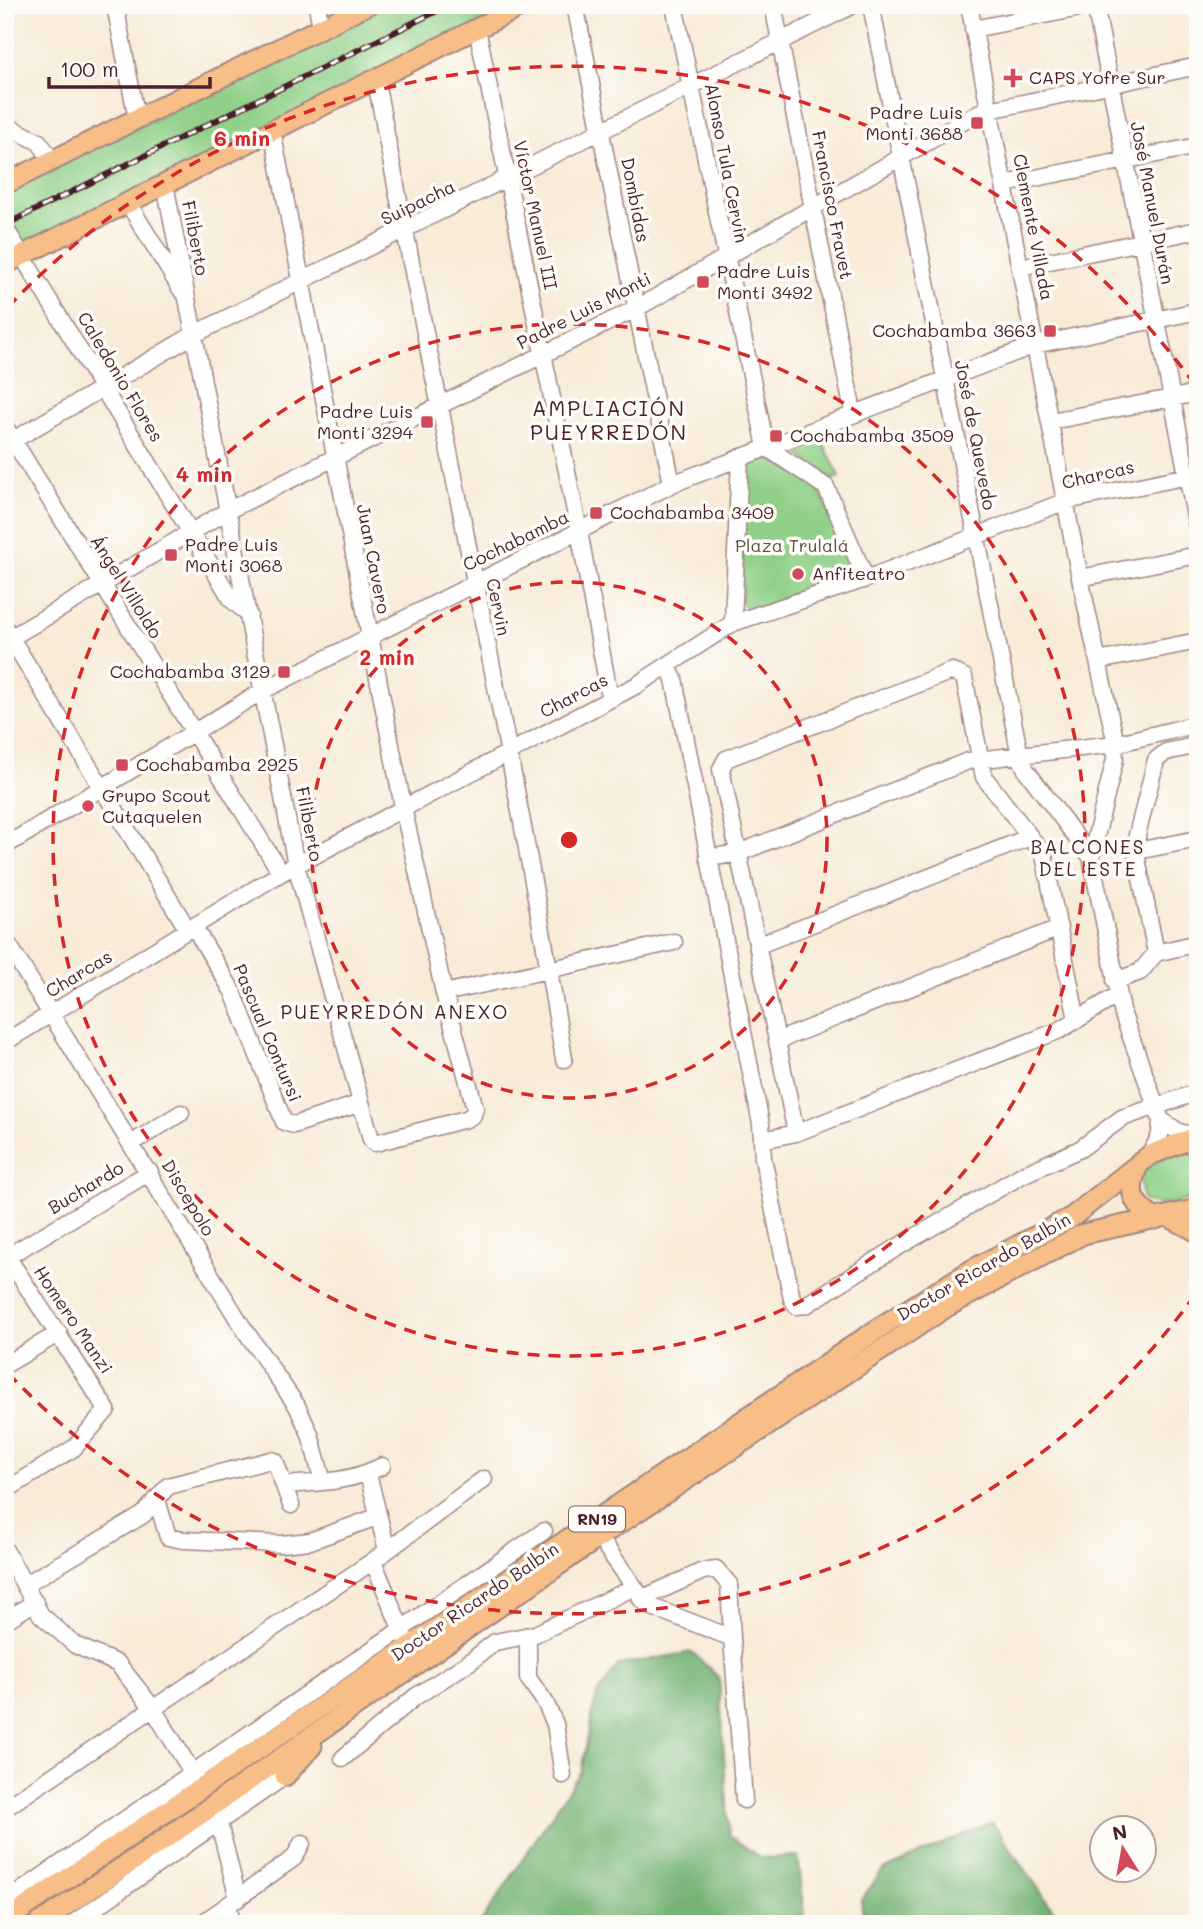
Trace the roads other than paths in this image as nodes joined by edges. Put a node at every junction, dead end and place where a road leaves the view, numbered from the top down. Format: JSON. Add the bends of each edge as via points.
{"nodes":[{"id":1,"x":115,"y":5,"type":"edge"},
{"id":2,"x":317,"y":5,"type":"edge"},
{"id":3,"x":367,"y":5,"type":"edge"},
{"id":4,"x":524,"y":5,"type":"edge"},
{"id":5,"x":575,"y":5,"type":"edge"},
{"id":6,"x":674,"y":5,"type":"edge"},
{"id":7,"x":773,"y":5,"type":"edge"},
{"id":8,"x":853,"y":5,"type":"edge"},
{"id":9,"x":871,"y":5,"type":"edge"},
{"id":10,"x":969,"y":5,"type":"edge"},
{"id":11,"x":1095,"y":5,"type":"edge"},
{"id":12,"x":321,"y":28,"type":"junction"},
{"id":13,"x":477,"y":29,"type":"junction"},
{"id":14,"x":973,"y":29,"type":"junction"},
{"id":15,"x":781,"y":43,"type":"junction"},
{"id":16,"x":1198,"y":66,"type":"edge"},
{"id":17,"x":376,"y":80,"type":"junction"},
{"id":18,"x":1110,"y":83,"type":"junction"},
{"id":19,"x":691,"y":87,"type":"junction"},
{"id":20,"x":990,"y":107,"type":"junction"},
{"id":21,"x":137,"y":119,"type":"junction"},
{"id":22,"x":5,"y":125,"type":"edge"},
{"id":23,"x":272,"y":130,"type":"junction"},
{"id":24,"x":601,"y":133,"type":"junction"},
{"id":25,"x":1198,"y":146,"type":"edge"},
{"id":26,"x":902,"y":158,"type":"junction"},
{"id":27,"x":52,"y":160,"type":"junction"},
{"id":28,"x":1124,"y":161,"type":"junction"},
{"id":29,"x":508,"y":180,"type":"junction"},
{"id":30,"x":5,"y":184,"type":"edge"},
{"id":31,"x":164,"y":184,"type":"junction"},
{"id":32,"x":1005,"y":184,"type":"junction"},
{"id":33,"x":128,"y":203,"type":"junction"},
{"id":34,"x":814,"y":208,"type":"junction"},
{"id":35,"x":5,"y":228,"type":"edge"},
{"id":36,"x":1198,"y":230,"type":"edge"},
{"id":37,"x":404,"y":232,"type":"junction"},
{"id":38,"x":1140,"y":242,"type":"junction"},
{"id":39,"x":725,"y":258,"type":"junction"},
{"id":40,"x":14,"y":259,"type":"edge"},
{"id":41,"x":1021,"y":267,"type":"junction"},
{"id":42,"x":299,"y":282,"type":"junction"},
{"id":43,"x":188,"y":300,"type":"junction"},
{"id":44,"x":637,"y":308,"type":"junction"},
{"id":45,"x":1198,"y":311,"type":"edge"},
{"id":46,"x":1155,"y":320,"type":"junction"},
{"id":47,"x":195,"y":334,"type":"junction"},
{"id":48,"x":1035,"y":345,"type":"junction"},
{"id":49,"x":543,"y":355,"type":"junction"},
{"id":50,"x":944,"y":378,"type":"junction"},
{"id":51,"x":103,"y":387,"type":"junction"},
{"id":52,"x":1198,"y":393,"type":"edge"},
{"id":53,"x":1171,"y":399,"type":"junction"},
{"id":54,"x":440,"y":406,"type":"junction"},
{"id":55,"x":853,"y":412,"type":"junction"},
{"id":56,"x":1051,"y":421,"type":"junction"},
{"id":57,"x":8,"y":437,"type":"edge"},
{"id":58,"x":766,"y":447,"type":"junction"},
{"id":59,"x":740,"y":457,"type":"junction"},
{"id":60,"x":333,"y":458,"type":"junction"},
{"id":61,"x":1192,"y":475,"type":"edge"},
{"id":62,"x":672,"y":484,"type":"junction"},
{"id":63,"x":1066,"y":501,"type":"junction"},
{"id":64,"x":229,"y":510,"type":"junction"},
{"id":65,"x":191,"y":531,"type":"junction"},
{"id":66,"x":579,"y":531,"type":"junction"},
{"id":67,"x":1198,"y":531,"type":"edge"},
{"id":68,"x":976,"y":537,"type":"junction"},
{"id":69,"x":1198,"y":555,"type":"edge"},
{"id":70,"x":1080,"y":578,"type":"junction"},
{"id":71,"x":866,"y":579,"type":"junction"},
{"id":72,"x":101,"y":583,"type":"junction"},
{"id":73,"x":473,"y":583,"type":"junction"},
{"id":74,"x":249,"y":615,"type":"junction"},
{"id":75,"x":733,"y":623,"type":"junction"},
{"id":76,"x":7,"y":635,"type":"edge"},
{"id":77,"x":369,"y":636,"type":"junction"},
{"id":78,"x":1198,"y":641,"type":"edge"},
{"id":79,"x":1098,"y":661,"type":"junction"},
{"id":80,"x":668,"y":666,"type":"junction"},
{"id":81,"x":264,"y":690,"type":"junction"},
{"id":82,"x":610,"y":698,"type":"junction"},
{"id":83,"x":1198,"y":724,"type":"edge"},
{"id":84,"x":193,"y":732,"type":"junction"},
{"id":85,"x":1115,"y":744,"type":"junction"},
{"id":86,"x":1198,"y":745,"type":"edge"},
{"id":87,"x":509,"y":752,"type":"junction"},
{"id":88,"x":1020,"y":756,"type":"junction"},
{"id":89,"x":980,"y":759,"type":"junction"},
{"id":90,"x":102,"y":787,"type":"junction"},
{"id":91,"x":403,"y":807,"type":"junction"},
{"id":92,"x":1030,"y":837,"type":"junction"},
{"id":93,"x":1198,"y":839,"type":"edge"},
{"id":94,"x":5,"y":846,"type":"edge"},
{"id":95,"x":1137,"y":851,"type":"junction"},
{"id":96,"x":739,"y":853,"type":"junction"},
{"id":97,"x":1091,"y":857,"type":"junction"},
{"id":98,"x":708,"y":858,"type":"junction"},
{"id":99,"x":296,"y":864,"type":"junction"},
{"id":100,"x":281,"y":873,"type":"junction"},
{"id":101,"x":191,"y":928,"type":"junction"},
{"id":102,"x":1059,"y":928,"type":"junction"},
{"id":103,"x":5,"y":939,"type":"edge"},
{"id":104,"x":674,"y":942,"type":"dead end"},
{"id":105,"x":1198,"y":943,"type":"edge"},
{"id":106,"x":759,"y":945,"type":"junction"},
{"id":107,"x":1156,"y":953,"type":"junction"},
{"id":108,"x":550,"y":971,"type":"junction"},
{"id":109,"x":1117,"y":988,"type":"junction"},
{"id":110,"x":444,"y":993,"type":"junction"},
{"id":111,"x":51,"y":1014,"type":"junction"},
{"id":112,"x":1077,"y":1020,"type":"junction"},
{"id":113,"x":777,"y":1041,"type":"junction"},
{"id":114,"x":5,"y":1042,"type":"edge"},
{"id":115,"x":564,"y":1059,"type":"dead end"},
{"id":116,"x":1198,"y":1092,"type":"edge"},
{"id":117,"x":361,"y":1103,"type":"junction"},
{"id":118,"x":1158,"y":1113,"type":"junction"},
{"id":119,"x":181,"y":1114,"type":"dead end"},
{"id":120,"x":796,"y":1133,"type":"junction"},
{"id":121,"x":1197,"y":1136,"type":"edge"},
{"id":122,"x":762,"y":1140,"type":"junction"},
{"id":123,"x":132,"y":1143,"type":"junction"},
{"id":124,"x":375,"y":1143,"type":"joint"},
{"id":125,"x":1144,"y":1158,"type":"junction"},
{"id":126,"x":150,"y":1172,"type":"junction"},
{"id":127,"x":1198,"y":1209,"type":"edge"},
{"id":128,"x":1163,"y":1218,"type":"junction"},
{"id":129,"x":1198,"y":1232,"type":"edge"},
{"id":130,"x":6,"y":1256,"type":"edge"},
{"id":131,"x":59,"y":1333,"type":"junction"},
{"id":132,"x":5,"y":1365,"type":"edge"},
{"id":133,"x":484,"y":1479,"type":"dead end"},
{"id":134,"x":323,"y":1482,"type":"junction"},
{"id":135,"x":284,"y":1485,"type":"junction"},
{"id":136,"x":5,"y":1491,"type":"edge"},
{"id":137,"x":157,"y":1500,"type":"junction"},
{"id":138,"x":291,"y":1505,"type":"dead end"},
{"id":139,"x":377,"y":1517,"type":"junction"},
{"id":140,"x":544,"y":1531,"type":"dead end"},
{"id":141,"x":599,"y":1537,"type":"junction"},
{"id":142,"x":5,"y":1550,"type":"edge"},
{"id":143,"x":387,"y":1550,"type":"junction"},
{"id":144,"x":373,"y":1561,"type":"junction"},
{"id":145,"x":26,"y":1584,"type":"junction"},
{"id":146,"x":637,"y":1594,"type":"junction"},
{"id":147,"x":34,"y":1602,"type":"junction"},
{"id":148,"x":5,"y":1620,"type":"edge"},
{"id":149,"x":528,"y":1636,"type":"junction"},
{"id":150,"x":405,"y":1638,"type":"junction"},
{"id":151,"x":732,"y":1638,"type":"junction"},
{"id":152,"x":152,"y":1707,"type":"junction"},
{"id":153,"x":334,"y":1721,"type":"junction"},
{"id":154,"x":344,"y":1758,"type":"dead end"},
{"id":155,"x":192,"y":1772,"type":"junction"},
{"id":156,"x":563,"y":1775,"type":"dead end"},
{"id":157,"x":285,"y":1776,"type":"joint"},
{"id":158,"x":744,"y":1800,"type":"dead end"},
{"id":159,"x":5,"y":1808,"type":"edge"},
{"id":160,"x":219,"y":1823,"type":"junction"},
{"id":161,"x":302,"y":1843,"type":"dead end"},
{"id":162,"x":5,"y":1902,"type":"edge"},
{"id":163,"x":233,"y":1903,"type":"junction"},
{"id":164,"x":6,"y":1922,"type":"edge"},
{"id":165,"x":38,"y":1924,"type":"edge"},
{"id":166,"x":72,"y":1924,"type":"edge"},
{"id":167,"x":201,"y":1924,"type":"edge"},
{"id":168,"x":233,"y":1924,"type":"edge"}],
"edges":[{"from":1,"to":21,"type":"street"},
{"from":2,"to":12,"type":"street"},
{"from":3,"to":12,"type":"main road"},
{"from":4,"to":13,"type":"main road"},
{"from":5,"to":24,"type":"street","name":"Dombidas"},
{"from":6,"to":19,"type":"street","name":"Alonso Tula Cervin"},
{"from":7,"to":15,"type":"street","name":"Francisco Fravet"},
{"from":8,"to":15,"type":"street","name":"Suipacha"},
{"from":9,"to":26,"type":"street","name":"José de Quevedo"},
{"from":10,"to":14,"type":"street","name":"Clemente Villada"},
{"from":11,"to":14,"type":"street"},
{"from":11,"to":18,"type":"street","name":"José Manuel Durán"},
{"from":12,"to":21,"type":"main road"},
{"from":13,"to":17,"type":"main road"},
{"from":13,"to":29,"type":"street","name":"Víctor Manuel III"},
{"from":14,"to":20,"type":"street","name":"Clemente Villada"},
{"from":15,"to":19,"type":"street","name":"Suipacha"},
{"from":15,"to":34,"type":"street","name":"Francisco Fravet"},
{"from":16,"to":18,"type":"street","name":"Padre Luis Monti"},
{"from":17,"to":23,"type":"main road"},
{"from":17,"to":37,"type":"street","name":"Cervin"},
{"from":18,"to":20,"type":"street","name":"Padre Luis Monti"},
{"from":18,"to":28,"type":"street","name":"José Manuel Durán"},
{"from":19,"to":24,"type":"street","name":"Suipacha"},
{"from":19,"to":39,"type":"street","name":"Alonso Tula Cervin"},
{"from":20,"to":26,"type":"street","name":"Padre Luis Monti"},
{"from":20,"to":32,"type":"street","name":"Clemente Villada"},
{"from":21,"to":27,"type":"main road"},
{"from":22,"to":27,"type":"street","via":[[39,142]]},
{"from":23,"to":31,"type":"main road"},
{"from":23,"to":42,"type":"street","name":"Juan Cavero"},
{"from":24,"to":29,"type":"street","name":"Suipacha"},
{"from":24,"to":44,"type":"street","name":"Dombidas"},
{"from":25,"to":28,"type":"street"},
{"from":26,"to":34,"type":"street","name":"Padre Luis Monti"},
{"from":26,"to":50,"type":"street","name":"José de Quevedo"},
{"from":27,"to":30,"type":"main road"},
{"from":28,"to":32,"type":"street"},
{"from":28,"to":38,"type":"street","name":"José Manuel Durán"},
{"from":29,"to":37,"type":"street","name":"Suipacha"},
{"from":29,"to":49,"type":"street","name":"Víctor Manuel III"},
{"from":31,"to":33,"type":"main road"},
{"from":31,"to":43,"type":"street","name":"Filiberto"},
{"from":32,"to":41,"type":"street","name":"Clemente Villada"},
{"from":33,"to":40,"type":"main road"},
{"from":33,"to":43,"type":"street","name":"Filiberto"},
{"from":34,"to":39,"type":"street","name":"Padre Luis Monti"},
{"from":34,"to":55,"type":"street","name":"Francisco Fravet"},
{"from":35,"to":40,"type":"street","name":"Caledonio Flores"},
{"from":36,"to":38,"type":"street"},
{"from":37,"to":42,"type":"street","name":"Suipacha"},
{"from":37,"to":54,"type":"street","name":"Cervin"},
{"from":38,"to":41,"type":"street"},
{"from":38,"to":46,"type":"street","name":"José Manuel Durán"},
{"from":39,"to":44,"type":"street","name":"Padre Luis Monti"},
{"from":39,"to":58,"type":"street","name":"Alonso Tula Cervin"},
{"from":40,"to":51,"type":"street","name":"Caledonio Flores"},
{"from":41,"to":48,"type":"street","name":"Clemente Villada"},
{"from":42,"to":47,"type":"street","name":"Suipacha"},
{"from":42,"to":60,"type":"street","name":"Juan Cavero"},
{"from":43,"to":47,"type":"street","name":"Filiberto"},
{"from":44,"to":49,"type":"street","name":"Padre Luis Monti"},
{"from":44,"to":62,"type":"street","name":"Dombidas"},
{"from":45,"to":46,"type":"street","name":"Cochabamba"},
{"from":46,"to":48,"type":"street","name":"Cochabamba"},
{"from":46,"to":53,"type":"street","name":"José Manuel Durán"},
{"from":47,"to":51,"type":"street","name":"Suipacha"},
{"from":47,"to":64,"type":"street","name":"Filiberto"},
{"from":48,"to":50,"type":"street","name":"Cochabamba"},
{"from":48,"to":56,"type":"street","name":"Clemente Villada"},
{"from":49,"to":54,"type":"street","name":"Padre Luis Monti"},
{"from":49,"to":66,"type":"street","name":"Víctor Manuel III"},
{"from":50,"to":55,"type":"street","name":"Cochabamba"},
{"from":50,"to":68,"type":"street","name":"José de Quevedo"},
{"from":51,"to":57,"type":"street","name":"Suipacha"},
{"from":51,"to":65,"type":"street","name":"Caledonio Flores"},
{"from":52,"to":53,"type":"street"},
{"from":53,"to":56,"type":"street"},
{"from":53,"to":61,"type":"street","name":"José Manuel Durán"},
{"from":54,"to":60,"type":"street","name":"Padre Luis Monti"},
{"from":54,"to":73,"type":"street","name":"Cervin"},
{"from":55,"to":58,"type":"street","name":"Cochabamba"},
{"from":56,"to":63,"type":"street","name":"Clemente Villada"},
{"from":57,"to":72,"type":"street","name":"Ángel Villoldo"},
{"from":58,"to":59,"type":"street","name":"Cochabamba"},
{"from":58,"to":71,"type":"street","via":[[826,487]]},
{"from":59,"to":62,"type":"street","name":"Cochabamba"},
{"from":59,"to":75,"type":"street"},
{"from":60,"to":64,"type":"street","name":"Padre Luis Monti"},
{"from":60,"to":77,"type":"street","name":"Juan Cavero"},
{"from":61,"to":63,"type":"street","name":"Charcas"},
{"from":61,"to":67,"type":"street","name":"José Manuel Durán"},
{"from":62,"to":66,"type":"street","name":"Cochabamba"},
{"from":63,"to":68,"type":"street","name":"Charcas"},
{"from":63,"to":70,"type":"street","name":"Clemente Villada"},
{"from":64,"to":65,"type":"street","name":"Padre Luis Monti"},
{"from":64,"to":74,"type":"street","name":"Filiberto"},
{"from":65,"to":72,"type":"street","name":"Padre Luis Monti"},
{"from":65,"to":74,"type":"street","name":"Caledonio Flores","via":[[232,600]]},
{"from":66,"to":73,"type":"street","name":"Cochabamba"},
{"from":66,"to":82,"type":"street","name":"Víctor Manuel III"},
{"from":68,"to":71,"type":"street","name":"Charcas"},
{"from":68,"to":88,"type":"street","name":"José de Quevedo"},
{"from":69,"to":70,"type":"street"},
{"from":70,"to":79,"type":"street","name":"Clemente Villada"},
{"from":71,"to":75,"type":"street","name":"Charcas"},
{"from":72,"to":76,"type":"street","name":"Padre Luis Monti"},
{"from":72,"to":84,"type":"street","name":"Ángel Villoldo"},
{"from":73,"to":77,"type":"street","name":"Cochabamba"},
{"from":73,"to":87,"type":"street","name":"Cervin"},
{"from":74,"to":81,"type":"street","name":"Filiberto"},
{"from":75,"to":80,"type":"street","name":"Charcas"},
{"from":76,"to":90,"type":"street","name":"Pascual Contursi"},
{"from":77,"to":81,"type":"street","name":"Cochabamba"},
{"from":77,"to":91,"type":"street","name":"Juan Cavero"},
{"from":78,"to":79,"type":"street"},
{"from":79,"to":85,"type":"street","name":"Clemente Villada"},
{"from":80,"to":82,"type":"street","name":"Charcas"},
{"from":80,"to":98,"type":"street"},
{"from":81,"to":84,"type":"street","name":"Cochabamba"},
{"from":81,"to":99,"type":"street","name":"Filiberto"},
{"from":82,"to":87,"type":"street","name":"Charcas"},
{"from":83,"to":85,"type":"street"},
{"from":84,"to":90,"type":"street","name":"Cochabamba"},
{"from":84,"to":100,"type":"street","name":"Ángel Villoldo"},
{"from":85,"to":88,"type":"street"},
{"from":85,"to":97,"type":"street","name":"Clemente Villada"},
{"from":86,"to":95,"type":"street","via":[[1166,752],[1156,760]]},
{"from":87,"to":91,"type":"street","name":"Charcas"},
{"from":87,"to":108,"type":"street","name":"Cervin"},
{"from":88,"to":89,"type":"street"},
{"from":88,"to":97,"type":"street","name":"José de Quevedo"},
{"from":89,"to":92,"type":"street","via":[[987,782]]},
{"from":89,"to":96,"type":"street"},
{"from":89,"to":96,"type":"street","via":[[964,677],[951,671],[721,763]]},
{"from":90,"to":94,"type":"street","name":"Cochabamba"},
{"from":90,"to":101,"type":"street","name":"Pascual Contursi"},
{"from":91,"to":99,"type":"street","name":"Charcas"},
{"from":91,"to":110,"type":"street","name":"Juan Cavero"},
{"from":92,"to":102,"type":"street","via":[[1044,855]]},
{"from":92,"to":106,"type":"street"},
{"from":93,"to":95,"type":"street"},
{"from":95,"to":107,"type":"street"},
{"from":96,"to":98,"type":"street"},
{"from":96,"to":106,"type":"street"},
{"from":97,"to":109,"type":"street"},
{"from":98,"to":122,"type":"street"},
{"from":99,"to":100,"type":"street","name":"Charcas"},
{"from":99,"to":117,"type":"street","name":"Filiberto"},
{"from":100,"to":101,"type":"street","name":"Charcas"},
{"from":101,"to":111,"type":"street","name":"Charcas"},
{"from":101,"to":117,"type":"street","name":"Pascual Contursi","via":[[233,992],[284,1122],[293,1125]]},
{"from":102,"to":112,"type":"street"},
{"from":102,"to":113,"type":"street"},
{"from":103,"to":111,"type":"street","name":"Discepolo"},
{"from":104,"to":108,"type":"street"},
{"from":105,"to":107,"type":"street"},
{"from":106,"to":113,"type":"street"},
{"from":107,"to":109,"type":"street"},
{"from":108,"to":110,"type":"street"},
{"from":108,"to":115,"type":"street","name":"Cervin"},
{"from":109,"to":112,"type":"street"},
{"from":109,"to":118,"type":"street"},
{"from":110,"to":124,"type":"street","name":"Juan Cavero","via":[[475,1108],[473,1115]]},
{"from":111,"to":114,"type":"street","name":"Charcas"},
{"from":111,"to":123,"type":"street","name":"Discepolo"},
{"from":112,"to":120,"type":"street"},
{"from":113,"to":120,"type":"street"},
{"from":116,"to":118,"type":"street"},
{"from":117,"to":124,"type":"street","name":"Filiberto"},
{"from":118,"to":121,"type":"street","via":[[1179,1132]]},
{"from":118,"to":122,"type":"street","via":[[1122,1118],[1080,1149],[1022,1175],[806,1306],[797,1306],[792,1299]]},
{"from":118,"to":125,"type":"street","via":[[1160,1135]]},
{"from":119,"to":123,"type":"street"},
{"from":120,"to":122,"type":"street"},
{"from":121,"to":125,"type":"main road","name":"Doctor Ricardo Balbín","number":"RN19"},
{"from":123,"to":126,"type":"street","name":"Discepolo"},
{"from":125,"to":128,"type":"main road","via":[[1131,1182],[1131,1195],[1137,1206]]},
{"from":125,"to":150,"type":"main road","name":"Doctor Ricardo Balbín","number":"RN19","via":[[1087,1206],[888,1322]]},
{"from":126,"to":130,"type":"street","name":"Buchardo"},
{"from":126,"to":134,"type":"street","name":"Discepolo","via":[[242,1326],[304,1418]]},
{"from":127,"to":128,"type":"main road","name":"Doctor Ricardo Balbín","number":"RN19"},
{"from":128,"to":129,"type":"main road"},
{"from":128,"to":141,"type":"main road","name":"Doctor Ricardo Balbín","number":"RN19","via":[[1083,1234],[972,1291]]},
{"from":130,"to":131,"type":"street","name":"Homero Manzi"},
{"from":131,"to":132,"type":"street"},
{"from":131,"to":136,"type":"street","name":"Homero Manzi","via":[[107,1410],[75,1448]]},
{"from":133,"to":143,"type":"street"},
{"from":134,"to":135,"type":"street"},
{"from":134,"to":139,"type":"street","via":[[375,1470]]},
{"from":135,"to":137,"type":"street","via":[[271,1460],[168,1486]]},
{"from":135,"to":138,"type":"street"},
{"from":137,"to":139,"type":"street","via":[[168,1537],[183,1541],[310,1541]]},
{"from":137,"to":145,"type":"street","via":[[133,1522]]},
{"from":139,"to":143,"type":"street"},
{"from":140,"to":150,"type":"street"},
{"from":141,"to":146,"type":"street"},
{"from":141,"to":153,"type":"main road","name":"Doctor Ricardo Balbín","number":"RN19"},
{"from":142,"to":145,"type":"street"},
{"from":143,"to":144,"type":"street"},
{"from":144,"to":150,"type":"street"},
{"from":144,"to":152,"type":"street"},
{"from":145,"to":147,"type":"street"},
{"from":146,"to":149,"type":"street"},
{"from":146,"to":151,"type":"street","via":[[652,1607]]},
{"from":146,"to":151,"type":"street","via":[[716,1569],[729,1584]]},
{"from":147,"to":148,"type":"street"},
{"from":147,"to":152,"type":"street","via":[[66,1639],[118,1664]]},
{"from":149,"to":154,"type":"street","via":[[495,1642],[415,1697]]},
{"from":149,"to":156,"type":"street","via":[[528,1678],[555,1724]]},
{"from":150,"to":155,"type":"street"},
{"from":150,"to":164,"type":"main road","name":"Doctor Ricardo Balbín","number":"RN19"},
{"from":151,"to":158,"type":"street"},
{"from":152,"to":155,"type":"street"},
{"from":152,"to":159,"type":"street"},
{"from":153,"to":157,"type":"main road"},
{"from":153,"to":165,"type":"main road","name":"Doctor Ricardo Balbín","number":"RN19"},
{"from":155,"to":162,"type":"street"},
{"from":157,"to":160,"type":"street"},
{"from":160,"to":163,"type":"street"},
{"from":160,"to":166,"type":"street"},
{"from":161,"to":163,"type":"street","via":[[294,1858]]},
{"from":163,"to":167,"type":"street"},
{"from":163,"to":168,"type":"street"}]}
